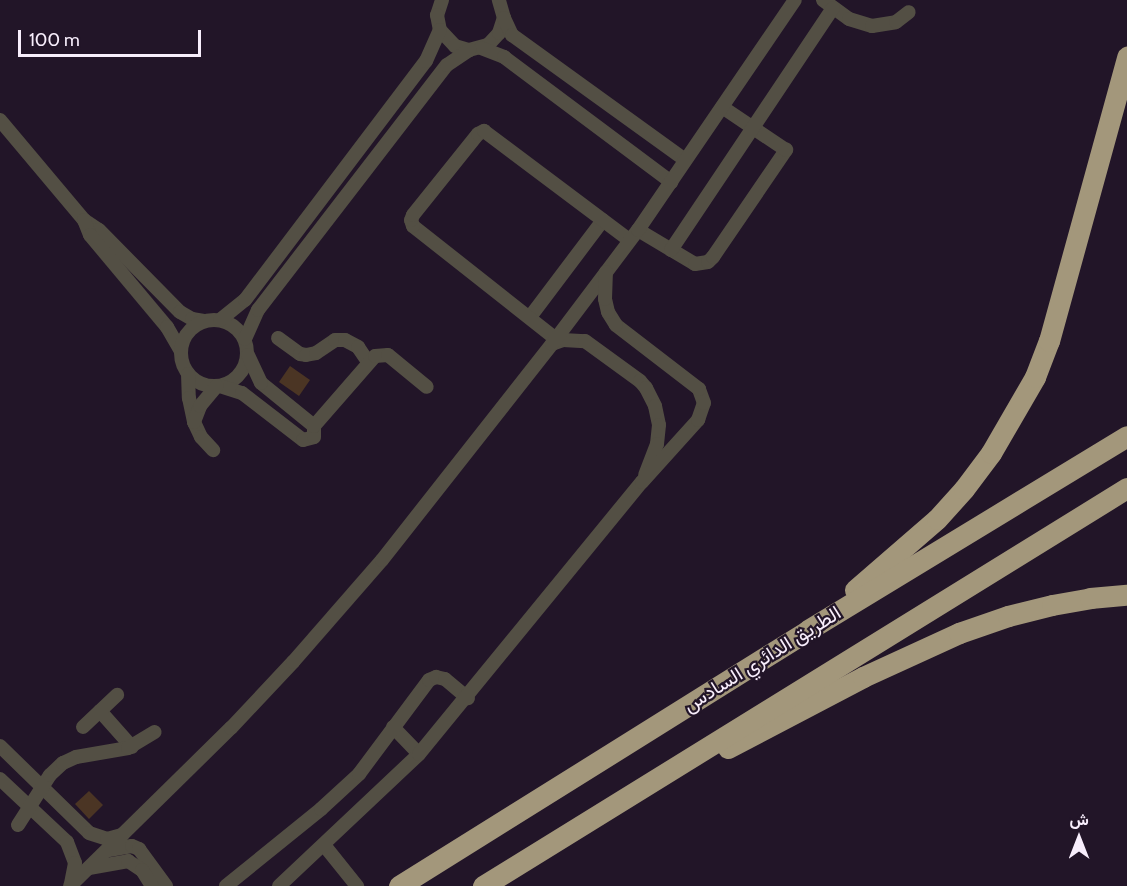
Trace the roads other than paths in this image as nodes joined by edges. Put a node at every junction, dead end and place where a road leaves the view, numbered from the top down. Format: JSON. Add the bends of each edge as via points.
{"nodes":[{"id":1,"x":442,"y":0,"type":"edge"},
{"id":2,"x":795,"y":0,"type":"edge"},
{"id":3,"x":501,"y":1,"type":"edge"},
{"id":4,"x":828,"y":4,"type":"edge"},
{"id":5,"x":909,"y":12,"type":"dead end"},
{"id":6,"x":504,"y":18,"type":"junction"},
{"id":7,"x":440,"y":30,"type":"junction"},
{"id":8,"x":475,"y":49,"type":"junction"},
{"id":9,"x":1127,"y":57,"type":"edge"},
{"id":10,"x":722,"y":107,"type":"junction"},
{"id":11,"x":0,"y":120,"type":"edge"},
{"id":12,"x":639,"y":126,"type":"junction"},
{"id":13,"x":753,"y":128,"type":"junction"},
{"id":14,"x":623,"y":147,"type":"junction"},
{"id":15,"x":686,"y":160,"type":"junction"},
{"id":16,"x":671,"y":182,"type":"junction"},
{"id":17,"x":84,"y":220,"type":"junction"},
{"id":18,"x":603,"y":220,"type":"junction"},
{"id":19,"x":634,"y":235,"type":"junction"},
{"id":20,"x":671,"y":250,"type":"junction"},
{"id":21,"x":606,"y":272,"type":"junction"},
{"id":22,"x":530,"y":317,"type":"junction"},
{"id":23,"x":220,"y":320,"type":"junction"},
{"id":24,"x":204,"y":321,"type":"junction"},
{"id":25,"x":278,"y":338,"type":"dead end"},
{"id":26,"x":245,"y":339,"type":"junction"},
{"id":27,"x":554,"y":341,"type":"junction"},
{"id":28,"x":181,"y":351,"type":"junction"},
{"id":29,"x":248,"y":355,"type":"junction"},
{"id":30,"x":368,"y":362,"type":"junction"},
{"id":31,"x":188,"y":374,"type":"junction"},
{"id":32,"x":218,"y":386,"type":"junction"},
{"id":33,"x":427,"y":387,"type":"dead end"},
{"id":34,"x":194,"y":422,"type":"junction"},
{"id":35,"x":314,"y":426,"type":"junction"},
{"id":36,"x":1127,"y":436,"type":"edge"},
{"id":37,"x":213,"y":450,"type":"dead end"},
{"id":38,"x":642,"y":482,"type":"junction"},
{"id":39,"x":1127,"y":488,"type":"edge"},
{"id":40,"x":1127,"y":595,"type":"edge"},
{"id":41,"x":808,"y":630,"type":"junction"},
{"id":42,"x":117,"y":695,"type":"dead end"},
{"id":43,"x":468,"y":698,"type":"junction"},
{"id":44,"x":100,"y":711,"type":"junction"},
{"id":45,"x":83,"y":727,"type":"dead end"},
{"id":46,"x":393,"y":727,"type":"junction"},
{"id":47,"x":155,"y":732,"type":"dead end"},
{"id":48,"x":0,"y":746,"type":"edge"},
{"id":49,"x":132,"y":747,"type":"junction"},
{"id":50,"x":419,"y":754,"type":"junction"},
{"id":51,"x":0,"y":779,"type":"edge"},
{"id":52,"x":42,"y":788,"type":"junction"},
{"id":53,"x":620,"y":802,"type":"junction"},
{"id":54,"x":30,"y":807,"type":"junction"},
{"id":55,"x":18,"y":825,"type":"dead end"},
{"id":56,"x":124,"y":834,"type":"junction"},
{"id":57,"x":324,"y":845,"type":"junction"},
{"id":58,"x":109,"y":850,"type":"junction"},
{"id":59,"x":87,"y":869,"type":"junction"},
{"id":60,"x":70,"y":886,"type":"edge"},
{"id":61,"x":152,"y":886,"type":"edge"},
{"id":62,"x":166,"y":886,"type":"edge"},
{"id":63,"x":226,"y":886,"type":"edge"},
{"id":64,"x":279,"y":886,"type":"edge"},
{"id":65,"x":357,"y":886,"type":"edge"},
{"id":66,"x":399,"y":886,"type":"edge"},
{"id":67,"x":483,"y":886,"type":"edge"}],
"edges":[{"from":1,"to":7,"type":"street","via":[[437,15]]},
{"from":2,"to":10,"type":"street"},
{"from":3,"to":6,"type":"street"},
{"from":4,"to":5,"type":"street","via":[[856,22],[872,26],[896,22]]},
{"from":4,"to":13,"type":"street"},
{"from":6,"to":8,"type":"street","via":[[499,33]]},
{"from":6,"to":12,"type":"street","via":[[512,35]]},
{"from":7,"to":8,"type":"street","via":[[449,42]]},
{"from":7,"to":23,"type":"street","via":[[426,61],[260,281],[240,306]]},
{"from":8,"to":14,"type":"street","via":[[504,57]]},
{"from":8,"to":26,"type":"street","via":[[447,65],[258,310]]},
{"from":9,"to":41,"type":"highway","via":[[1049,341],[1014,417],[991,453],[937,519]]},
{"from":10,"to":13,"type":"street"},
{"from":10,"to":15,"type":"street"},
{"from":11,"to":17,"type":"street"},
{"from":12,"to":14,"type":"street"},
{"from":12,"to":15,"type":"street"},
{"from":13,"to":20,"type":"street"},
{"from":13,"to":20,"type":"street","via":[[786,150],[708,262],[695,264]]},
{"from":14,"to":16,"type":"street"},
{"from":15,"to":16,"type":"street"},
{"from":16,"to":19,"type":"street"},
{"from":17,"to":24,"type":"street","via":[[99,230],[180,312]]},
{"from":17,"to":28,"type":"street","via":[[90,236],[167,327]]},
{"from":18,"to":19,"type":"street"},
{"from":18,"to":22,"type":"street"},
{"from":18,"to":22,"type":"street","via":[[484,131],[413,215],[413,226]]},
{"from":19,"to":20,"type":"street"},
{"from":19,"to":21,"type":"street"},
{"from":21,"to":27,"type":"street"},
{"from":21,"to":38,"type":"street","via":[[605,299],[616,325],[695,385],[704,403],[698,420]]},
{"from":22,"to":27,"type":"street"},
{"from":23,"to":24,"type":"street"},
{"from":23,"to":26,"type":"street","via":[[235,326]]},
{"from":24,"to":28,"type":"street","via":[[191,329]]},
{"from":25,"to":30,"type":"street","via":[[306,355],[336,340],[345,340],[358,347]]},
{"from":26,"to":29,"type":"street"},
{"from":27,"to":38,"type":"street","via":[[585,341],[646,388],[658,415],[659,435]]},
{"from":27,"to":56,"type":"street","via":[[382,560],[293,662]]},
{"from":28,"to":31,"type":"street"},
{"from":29,"to":32,"type":"street","via":[[239,375]]},
{"from":29,"to":35,"type":"street","via":[[261,382]]},
{"from":30,"to":33,"type":"street","via":[[375,356],[388,355]]},
{"from":30,"to":35,"type":"street"},
{"from":31,"to":32,"type":"street","via":[[201,383]]},
{"from":31,"to":34,"type":"street"},
{"from":32,"to":34,"type":"street","via":[[205,399]]},
{"from":32,"to":35,"type":"street","via":[[242,393],[303,441],[314,437]]},
{"from":34,"to":37,"type":"street"},
{"from":36,"to":41,"type":"highway","name":"الطريق الدائري السادس"},
{"from":38,"to":43,"type":"street"},
{"from":39,"to":53,"type":"highway"},
{"from":40,"to":53,"type":"highway","via":[[1052,605],[960,633],[873,672]]},
{"from":41,"to":66,"type":"highway","name":"الطريق الدائري السادس"},
{"from":42,"to":44,"type":"street"},
{"from":43,"to":46,"type":"street","via":[[446,679],[432,678]]},
{"from":43,"to":50,"type":"street"},
{"from":44,"to":45,"type":"street"},
{"from":44,"to":49,"type":"street"},
{"from":46,"to":50,"type":"street"},
{"from":46,"to":63,"type":"street","via":[[352,781]]},
{"from":47,"to":49,"type":"street"},
{"from":48,"to":52,"type":"street"},
{"from":49,"to":52,"type":"street","via":[[69,760],[50,775]]},
{"from":50,"to":57,"type":"street"},
{"from":51,"to":54,"type":"street"},
{"from":52,"to":54,"type":"street"},
{"from":52,"to":56,"type":"street","via":[[89,833],[107,839]]},
{"from":53,"to":67,"type":"highway"},
{"from":54,"to":55,"type":"street"},
{"from":54,"to":60,"type":"street","via":[[71,849],[75,871]]},
{"from":56,"to":58,"type":"street"},
{"from":57,"to":64,"type":"street"},
{"from":57,"to":65,"type":"street"},
{"from":58,"to":59,"type":"street"},
{"from":58,"to":62,"type":"street","via":[[132,846],[139,849]]},
{"from":59,"to":60,"type":"street"},
{"from":59,"to":61,"type":"street","via":[[128,861],[142,870]]}]}
